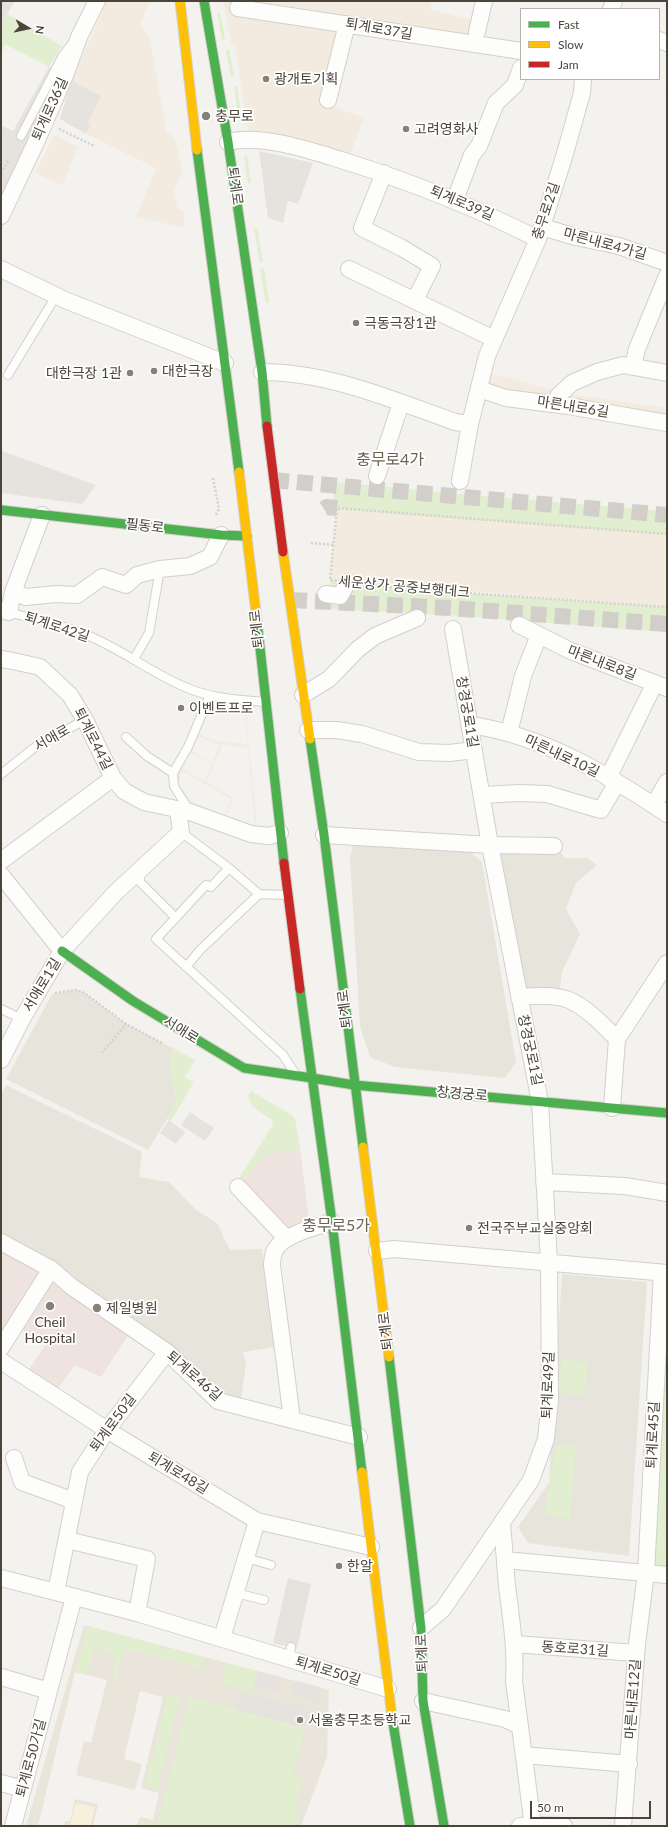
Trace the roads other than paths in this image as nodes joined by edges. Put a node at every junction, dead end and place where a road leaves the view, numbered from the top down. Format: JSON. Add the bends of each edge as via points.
{"nodes":[{"id":1,"x":97,"y":1,"type":"edge"},
{"id":2,"x":180,"y":1,"type":"edge"},
{"id":3,"x":204,"y":1,"type":"edge"},
{"id":4,"x":484,"y":1,"type":"edge"},
{"id":5,"x":238,"y":8,"type":"dead end"},
{"id":6,"x":347,"y":24,"type":"junction"},
{"id":7,"x":477,"y":32,"type":"dead end"},
{"id":8,"x":79,"y":37,"type":"junction"},
{"id":9,"x":520,"y":51,"type":"edge"},
{"id":10,"x":520,"y":71,"type":"edge"},
{"id":11,"x":584,"y":80,"type":"edge"},
{"id":12,"x":328,"y":100,"type":"dead end"},
{"id":13,"x":21,"y":136,"type":"dead end"},
{"id":14,"x":228,"y":142,"type":"junction"},
{"id":15,"x":384,"y":173,"type":"junction"},
{"id":16,"x":455,"y":200,"type":"junction"},
{"id":17,"x":1,"y":216,"type":"edge"},
{"id":18,"x":540,"y":233,"type":"junction"},
{"id":19,"x":665,"y":256,"type":"edge"},
{"id":20,"x":1,"y":269,"type":"edge"},
{"id":21,"x":349,"y":269,"type":"dead end"},
{"id":22,"x":667,"y":276,"type":"edge"},
{"id":23,"x":56,"y":296,"type":"junction"},
{"id":24,"x":416,"y":300,"type":"junction"},
{"id":25,"x":494,"y":339,"type":"junction"},
{"id":26,"x":225,"y":363,"type":"junction"},
{"id":27,"x":633,"y":367,"type":"junction"},
{"id":28,"x":262,"y":372,"type":"junction"},
{"id":29,"x":667,"y":373,"type":"edge"},
{"id":30,"x":8,"y":375,"type":"dead end"},
{"id":31,"x":479,"y":389,"type":"junction"},
{"id":32,"x":401,"y":403,"type":"junction"},
{"id":33,"x":555,"y":404,"type":"junction"},
{"id":34,"x":667,"y":423,"type":"edge"},
{"id":35,"x":470,"y":424,"type":"junction"},
{"id":36,"x":377,"y":476,"type":"dead end"},
{"id":37,"x":460,"y":481,"type":"dead end"},
{"id":38,"x":1,"y":510,"type":"edge"},
{"id":39,"x":42,"y":515,"type":"junction"},
{"id":40,"x":221,"y":535,"type":"junction"},
{"id":41,"x":247,"y":536,"type":"junction"},
{"id":42,"x":160,"y":569,"type":"junction"},
{"id":43,"x":348,"y":582,"type":"road end"},
{"id":44,"x":12,"y":592,"type":"junction"},
{"id":45,"x":326,"y":594,"type":"dead end"},
{"id":46,"x":5,"y":611,"type":"edge"},
{"id":47,"x":417,"y":618,"type":"dead end"},
{"id":48,"x":519,"y":625,"type":"dead end"},
{"id":49,"x":453,"y":629,"type":"dead end"},
{"id":50,"x":539,"y":635,"type":"junction"},
{"id":51,"x":134,"y":659,"type":"junction"},
{"id":52,"x":1,"y":660,"type":"edge"},
{"id":53,"x":661,"y":686,"type":"edge"},
{"id":54,"x":210,"y":695,"type":"junction"},
{"id":55,"x":303,"y":695,"type":"junction"},
{"id":56,"x":265,"y":702,"type":"junction"},
{"id":57,"x":85,"y":720,"type":"junction"},
{"id":58,"x":470,"y":725,"type":"junction"},
{"id":59,"x":308,"y":730,"type":"junction"},
{"id":60,"x":509,"y":733,"type":"junction"},
{"id":61,"x":126,"y":737,"type":"dead end"},
{"id":62,"x":474,"y":750,"type":"junction"},
{"id":63,"x":173,"y":773,"type":"junction"},
{"id":64,"x":1,"y":774,"type":"edge"},
{"id":65,"x":112,"y":778,"type":"junction"},
{"id":66,"x":612,"y":781,"type":"junction"},
{"id":67,"x":667,"y":782,"type":"edge"},
{"id":68,"x":482,"y":795,"type":"junction"},
{"id":69,"x":654,"y":806,"type":"junction"},
{"id":70,"x":184,"y":811,"type":"junction"},
{"id":71,"x":667,"y":814,"type":"edge"},
{"id":72,"x":181,"y":832,"type":"junction"},
{"id":73,"x":280,"y":833,"type":"junction"},
{"id":74,"x":324,"y":835,"type":"junction"},
{"id":75,"x":490,"y":845,"type":"junction"},
{"id":76,"x":554,"y":846,"type":"dead end"},
{"id":77,"x":1,"y":861,"type":"edge"},
{"id":78,"x":144,"y":867,"type":"junction"},
{"id":79,"x":229,"y":868,"type":"junction"},
{"id":80,"x":1,"y":875,"type":"edge"},
{"id":81,"x":259,"y":894,"type":"junction"},
{"id":82,"x":287,"y":895,"type":"junction"},
{"id":83,"x":176,"y":918,"type":"junction"},
{"id":84,"x":62,"y":951,"type":"junction"},
{"id":85,"x":667,"y":963,"type":"edge"},
{"id":86,"x":186,"y":967,"type":"junction"},
{"id":87,"x":519,"y":997,"type":"junction"},
{"id":88,"x":1,"y":1008,"type":"edge"},
{"id":89,"x":22,"y":1019,"type":"junction"},
{"id":90,"x":617,"y":1039,"type":"junction"},
{"id":91,"x":1,"y":1059,"type":"edge"},
{"id":92,"x":297,"y":1076,"type":"junction"},
{"id":93,"x":312,"y":1078,"type":"junction"},
{"id":94,"x":354,"y":1085,"type":"junction"},
{"id":95,"x":540,"y":1102,"type":"junction"},
{"id":96,"x":612,"y":1108,"type":"junction"},
{"id":97,"x":667,"y":1113,"type":"edge"},
{"id":98,"x":544,"y":1182,"type":"junction"},
{"id":99,"x":238,"y":1187,"type":"dead end"},
{"id":100,"x":667,"y":1193,"type":"edge"},
{"id":101,"x":332,"y":1222,"type":"junction"},
{"id":102,"x":286,"y":1238,"type":"junction"},
{"id":103,"x":1,"y":1242,"type":"edge"},
{"id":104,"x":377,"y":1251,"type":"junction"},
{"id":105,"x":549,"y":1262,"type":"junction"},
{"id":106,"x":51,"y":1269,"type":"junction"},
{"id":107,"x":665,"y":1273,"type":"edge"},
{"id":108,"x":1,"y":1348,"type":"edge"},
{"id":109,"x":167,"y":1352,"type":"junction"},
{"id":110,"x":1,"y":1361,"type":"edge"},
{"id":111,"x":292,"y":1420,"type":"junction"},
{"id":112,"x":106,"y":1430,"type":"junction"},
{"id":113,"x":359,"y":1437,"type":"junction"},
{"id":114,"x":14,"y":1458,"type":"dead end"},
{"id":115,"x":74,"y":1501,"type":"junction"},
{"id":116,"x":257,"y":1521,"type":"junction"},
{"id":117,"x":502,"y":1524,"type":"junction"},
{"id":118,"x":67,"y":1540,"type":"junction"},
{"id":119,"x":372,"y":1547,"type":"junction"},
{"id":120,"x":246,"y":1558,"type":"junction"},
{"id":121,"x":505,"y":1560,"type":"junction"},
{"id":122,"x":271,"y":1565,"type":"dead end"},
{"id":123,"x":646,"y":1573,"type":"junction"},
{"id":124,"x":667,"y":1575,"type":"edge"},
{"id":125,"x":1,"y":1578,"type":"edge"},
{"id":126,"x":56,"y":1592,"type":"junction"},
{"id":127,"x":236,"y":1593,"type":"junction"},
{"id":128,"x":74,"y":1597,"type":"junction"},
{"id":129,"x":264,"y":1600,"type":"dead end"},
{"id":130,"x":137,"y":1613,"type":"junction"},
{"id":131,"x":421,"y":1628,"type":"junction"},
{"id":132,"x":222,"y":1638,"type":"junction"},
{"id":133,"x":515,"y":1644,"type":"junction"},
{"id":134,"x":636,"y":1653,"type":"junction"},
{"id":135,"x":1,"y":1678,"type":"edge"},
{"id":136,"x":388,"y":1689,"type":"junction"},
{"id":137,"x":49,"y":1690,"type":"junction"},
{"id":138,"x":423,"y":1701,"type":"junction"},
{"id":139,"x":520,"y":1726,"type":"junction"},
{"id":140,"x":524,"y":1755,"type":"junction"},
{"id":141,"x":629,"y":1764,"type":"junction"},
{"id":142,"x":1,"y":1783,"type":"edge"},
{"id":143,"x":23,"y":1789,"type":"junction"},
{"id":144,"x":13,"y":1826,"type":"edge"},
{"id":145,"x":410,"y":1826,"type":"edge"},
{"id":146,"x":444,"y":1826,"type":"edge"},
{"id":147,"x":529,"y":1826,"type":"edge"},
{"id":148,"x":564,"y":1826,"type":"edge"},
{"id":149,"x":624,"y":1826,"type":"edge"}],
"edges":[{"from":1,"to":8,"type":"street","name":"퇴계로36길"},
{"from":2,"to":26,"type":"main road","name":"퇴계로"},
{"from":3,"to":14,"type":"main road","name":"퇴계로"},
{"from":4,"to":7,"type":"street"},
{"from":5,"to":6,"type":"street","name":"퇴계로37길"},
{"from":6,"to":9,"type":"street","name":"퇴계로37길"},
{"from":6,"to":12,"type":"street"},
{"from":8,"to":13,"type":"lane","via":[[62,57]]},
{"from":8,"to":17,"type":"street","name":"퇴계로36길","via":[[66,73]]},
{"from":10,"to":16,"type":"street","via":[[515,85],[496,103]]},
{"from":11,"to":18,"type":"street","name":"충무로2길","via":[[564,157]]},
{"from":14,"to":15,"type":"street","name":"퇴계로39길","via":[[242,139],[304,148]]},
{"from":14,"to":28,"type":"main road","name":"퇴계로"},
{"from":15,"to":16,"type":"street","name":"퇴계로39길"},
{"from":15,"to":24,"type":"street","via":[[362,228],[432,266]]},
{"from":16,"to":18,"type":"street","name":"퇴계로39길"},
{"from":18,"to":19,"type":"street","name":"마른내로4가길","via":[[576,237]]},
{"from":18,"to":25,"type":"street","name":"충무로2길"},
{"from":20,"to":23,"type":"street"},
{"from":21,"to":24,"type":"street"},
{"from":22,"to":27,"type":"street","via":[[637,349]]},
{"from":23,"to":26,"type":"street"},
{"from":23,"to":30,"type":"lane"},
{"from":24,"to":25,"type":"street"},
{"from":25,"to":31,"type":"street","name":"충무로2길"},
{"from":26,"to":41,"type":"main road","name":"퇴계로"},
{"from":27,"to":29,"type":"street"},
{"from":27,"to":33,"type":"street","via":[[623,365],[597,372],[572,383],[558,396]]},
{"from":28,"to":32,"type":"street","via":[[322,377]]},
{"from":28,"to":55,"type":"main road","name":"퇴계로","via":[[273,480]]},
{"from":31,"to":33,"type":"street","name":"마른내로6길","via":[[506,398]]},
{"from":31,"to":35,"type":"street","name":"충무로2길"},
{"from":32,"to":35,"type":"street","via":[[455,422]]},
{"from":32,"to":36,"type":"street"},
{"from":33,"to":34,"type":"street","name":"마른내로6길"},
{"from":35,"to":37,"type":"street","name":"충무로2길"},
{"from":38,"to":39,"type":"main road","name":"필동로"},
{"from":39,"to":40,"type":"main road","name":"필동로"},
{"from":39,"to":44,"type":"street"},
{"from":40,"to":41,"type":"main road","name":"필동로"},
{"from":40,"to":42,"type":"street","via":[[210,557],[190,566]]},
{"from":41,"to":56,"type":"main road","name":"퇴계로"},
{"from":42,"to":44,"type":"street","via":[[138,574],[126,585],[102,577],[77,595],[56,594],[26,598]]},
{"from":42,"to":51,"type":"lane","via":[[149,633]]},
{"from":43,"to":45,"type":"street","via":[[340,596]]},
{"from":44,"to":46,"type":"street"},
{"from":46,"to":51,"type":"lane","name":"퇴계로42길","via":[[83,633]]},
{"from":47,"to":55,"type":"street","via":[[375,636],[358,649],[329,679]]},
{"from":48,"to":50,"type":"street","name":"마른내로8길"},
{"from":49,"to":58,"type":"street","name":"창경궁로1길"},
{"from":50,"to":53,"type":"street","name":"마른내로8길","via":[[571,651]]},
{"from":50,"to":60,"type":"street","via":[[524,676]]},
{"from":51,"to":54,"type":"lane","name":"퇴계로42길","via":[[185,688]]},
{"from":52,"to":57,"type":"street","name":"퇴계로44길","via":[[40,667],[70,695]]},
{"from":53,"to":66,"type":"street","name":"마른내로10길"},
{"from":54,"to":56,"type":"lane","name":"퇴계로42길"},
{"from":54,"to":63,"type":"lane","via":[[188,747]]},
{"from":55,"to":59,"type":"main road","name":"퇴계로"},
{"from":56,"to":73,"type":"main road","name":"퇴계로"},
{"from":57,"to":64,"type":"lane","name":"서애로","via":[[39,744]]},
{"from":57,"to":65,"type":"street","name":"퇴계로44길"},
{"from":58,"to":60,"type":"street","name":"마른내로10길"},
{"from":58,"to":62,"type":"street","name":"창경궁로1길"},
{"from":59,"to":62,"type":"street","via":[[337,730],[362,734],[419,752],[449,753]]},
{"from":59,"to":74,"type":"main road","name":"퇴계로"},
{"from":60,"to":66,"type":"street","name":"마른내로10길","via":[[532,739]]},
{"from":61,"to":63,"type":"lane","via":[[147,756]]},
{"from":62,"to":68,"type":"street","name":"창경궁로1길"},
{"from":63,"to":70,"type":"lane","via":[[174,786]]},
{"from":65,"to":70,"type":"street","name":"퇴계로44길","via":[[124,791],[144,802]]},
{"from":65,"to":77,"type":"street"},
{"from":66,"to":68,"type":"street","via":[[601,810],[547,794]]},
{"from":66,"to":69,"type":"street","name":"마른내로10길"},
{"from":67,"to":69,"type":"street"},
{"from":68,"to":75,"type":"street","name":"창경궁로1길"},
{"from":69,"to":71,"type":"street","name":"마른내로10길"},
{"from":70,"to":72,"type":"street"},
{"from":70,"to":73,"type":"street","name":"퇴계로44길","via":[[251,834],[269,836]]},
{"from":72,"to":78,"type":"street"},
{"from":72,"to":79,"type":"lane"},
{"from":73,"to":82,"type":"main road","name":"퇴계로"},
{"from":74,"to":75,"type":"street"},
{"from":74,"to":94,"type":"main road","name":"퇴계로"},
{"from":75,"to":76,"type":"street"},
{"from":75,"to":87,"type":"street","name":"창경궁로1길"},
{"from":78,"to":83,"type":"lane","via":[[139,881]]},
{"from":78,"to":84,"type":"street","via":[[116,892]]},
{"from":79,"to":81,"type":"lane"},
{"from":79,"to":83,"type":"lane","via":[[211,887],[206,885]]},
{"from":80,"to":84,"type":"street","name":"서애로"},
{"from":81,"to":82,"type":"lane"},
{"from":81,"to":86,"type":"lane","via":[[200,950]]},
{"from":82,"to":93,"type":"main road","name":"퇴계로"},
{"from":83,"to":86,"type":"lane","via":[[156,939]]},
{"from":84,"to":89,"type":"street","name":"서애로1길"},
{"from":84,"to":92,"type":"main road","name":"서애로","via":[[133,1001],[244,1068]]},
{"from":85,"to":90,"type":"street"},
{"from":86,"to":92,"type":"lane","via":[[283,1055]]},
{"from":87,"to":90,"type":"street","name":"창경궁로1길","via":[[540,996],[569,1000],[597,1019]]},
{"from":87,"to":95,"type":"street","name":"창경궁로1길"},
{"from":88,"to":89,"type":"lane","name":"서애로1길"},
{"from":89,"to":91,"type":"street","name":"서애로1길"},
{"from":90,"to":96,"type":"street"},
{"from":92,"to":93,"type":"main road","name":"서애로"},
{"from":93,"to":94,"type":"main road","name":"창경궁로"},
{"from":93,"to":101,"type":"main road","name":"퇴계로"},
{"from":94,"to":95,"type":"main road","name":"창경궁로"},
{"from":94,"to":104,"type":"main road","name":"퇴계로"},
{"from":95,"to":96,"type":"main road","name":"창경궁로"},
{"from":95,"to":98,"type":"street","name":"퇴계로49길"},
{"from":96,"to":97,"type":"main road","name":"창경궁로"},
{"from":98,"to":100,"type":"street","via":[[625,1186]]},
{"from":98,"to":105,"type":"street","name":"퇴계로49길"},
{"from":99,"to":102,"type":"street"},
{"from":101,"to":102,"type":"street"},
{"from":101,"to":113,"type":"main road","name":"퇴계로"},
{"from":102,"to":111,"type":"street","via":[[274,1251],[272,1265]]},
{"from":103,"to":106,"type":"street","name":"퇴계로46길"},
{"from":104,"to":105,"type":"street","name":"퇴계로45길","via":[[394,1249]]},
{"from":104,"to":131,"type":"main road","name":"퇴계로"},
{"from":105,"to":107,"type":"street","name":"퇴계로45길"},
{"from":105,"to":117,"type":"street","name":"퇴계로49길","via":[[550,1400],[546,1439],[531,1480]]},
{"from":106,"to":108,"type":"street"},
{"from":106,"to":109,"type":"street","name":"퇴계로46길","via":[[72,1287]]},
{"from":107,"to":123,"type":"street","name":"퇴계로45길"},
{"from":109,"to":111,"type":"street","name":"퇴계로46길","via":[[218,1401]]},
{"from":109,"to":112,"type":"street","name":"퇴계로50길"},
{"from":110,"to":112,"type":"street","name":"퇴계로48길"},
{"from":111,"to":113,"type":"street","name":"퇴계로46길"},
{"from":112,"to":115,"type":"street","name":"퇴계로50길","via":[[80,1472]]},
{"from":112,"to":116,"type":"street","name":"퇴계로48길"},
{"from":113,"to":119,"type":"main road","name":"퇴계로"},
{"from":114,"to":115,"type":"street","via":[[22,1482]]},
{"from":115,"to":118,"type":"street","name":"퇴계로50길"},
{"from":116,"to":119,"type":"street","name":"퇴계로48길"},
{"from":116,"to":120,"type":"street"},
{"from":117,"to":121,"type":"street"},
{"from":117,"to":131,"type":"street","name":"퇴계로49길","via":[[443,1610]]},
{"from":118,"to":126,"type":"street","name":"퇴계로50길"},
{"from":118,"to":130,"type":"street","via":[[147,1558]]},
{"from":119,"to":136,"type":"main road","name":"퇴계로"},
{"from":120,"to":122,"type":"lane"},
{"from":120,"to":127,"type":"street"},
{"from":121,"to":123,"type":"street"},
{"from":121,"to":133,"type":"street"},
{"from":123,"to":124,"type":"street"},
{"from":123,"to":134,"type":"street","name":"마른내로12길"},
{"from":125,"to":126,"type":"street","name":"퇴계로50길"},
{"from":126,"to":128,"type":"street","name":"퇴계로50길"},
{"from":127,"to":129,"type":"lane"},
{"from":127,"to":132,"type":"street"},
{"from":128,"to":130,"type":"street","name":"퇴계로50길"},
{"from":128,"to":137,"type":"street","name":"퇴계로50가길"},
{"from":130,"to":132,"type":"street","name":"퇴계로50길"},
{"from":131,"to":138,"type":"main road","name":"퇴계로"},
{"from":132,"to":136,"type":"street","name":"퇴계로50길","via":[[290,1653]]},
{"from":133,"to":134,"type":"street","name":"동호로31길"},
{"from":133,"to":139,"type":"street","via":[[514,1681]]},
{"from":134,"to":141,"type":"street","name":"마른내로12길"},
{"from":135,"to":137,"type":"street"},
{"from":136,"to":145,"type":"main road","name":"퇴계로"},
{"from":137,"to":143,"type":"street","name":"퇴계로50가길"},
{"from":138,"to":139,"type":"street","via":[[505,1719]]},
{"from":138,"to":146,"type":"main road","name":"퇴계로"},
{"from":139,"to":140,"type":"street"},
{"from":140,"to":141,"type":"street"},
{"from":140,"to":147,"type":"street"},
{"from":141,"to":149,"type":"street","name":"마른내로12길"},
{"from":142,"to":143,"type":"street"},
{"from":143,"to":144,"type":"street","name":"퇴계로50가길"},
{"from":147,"to":148,"type":"street"}]}
